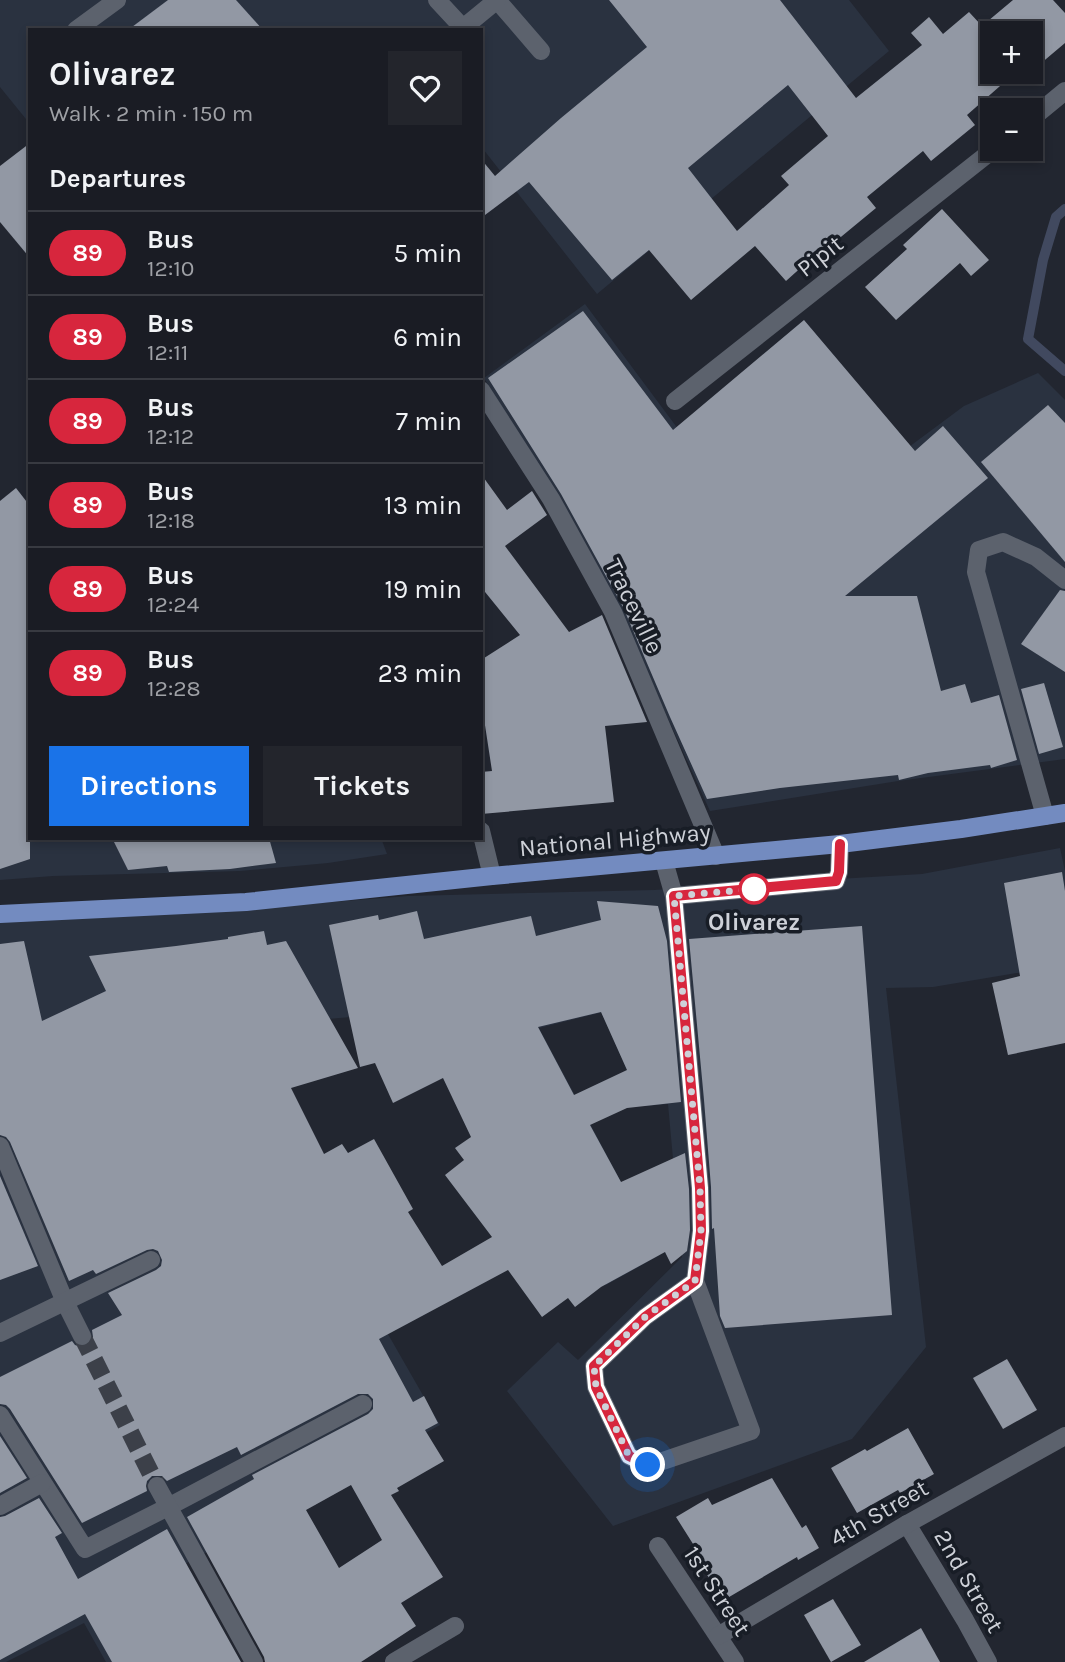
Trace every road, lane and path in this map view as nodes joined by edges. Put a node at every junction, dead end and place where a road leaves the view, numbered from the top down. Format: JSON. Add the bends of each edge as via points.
{"nodes":[{"id":1,"x":117,"y":0,"type":"edge"},
{"id":2,"x":437,"y":0,"type":"edge"},
{"id":3,"x":497,"y":0,"type":"edge"},
{"id":4,"x":79,"y":28,"type":"edge"},
{"id":5,"x":461,"y":28,"type":"edge"},
{"id":6,"x":463,"y":28,"type":"edge"},
{"id":7,"x":541,"y":51,"type":"dead end"},
{"id":8,"x":1065,"y":91,"type":"edge"},
{"id":9,"x":1043,"y":109,"type":"edge"},
{"id":10,"x":980,"y":160,"type":"edge"},
{"id":11,"x":483,"y":393,"type":"edge"},
{"id":12,"x":675,"y":401,"type":"dead end"},
{"id":13,"x":1065,"y":580,"type":"edge"},
{"id":14,"x":1065,"y":813,"type":"edge"},
{"id":15,"x":1045,"y":816,"type":"junction"},
{"id":16,"x":483,"y":839,"type":"edge"},
{"id":17,"x":840,"y":844,"type":"junction"},
{"id":18,"x":716,"y":856,"type":"junction"},
{"id":19,"x":664,"y":861,"type":"junction"},
{"id":20,"x":492,"y":876,"type":"junction"},
{"id":21,"x":674,"y":896,"type":"junction"},
{"id":22,"x":0,"y":914,"type":"edge"},
{"id":23,"x":0,"y":1146,"type":"edge"},
{"id":24,"x":151,"y":1260,"type":"dead end"},
{"id":25,"x":695,"y":1281,"type":"junction"},
{"id":26,"x":65,"y":1302,"type":"junction"},
{"id":27,"x":0,"y":1333,"type":"edge"},
{"id":28,"x":82,"y":1336,"type":"tunnel mouth"},
{"id":29,"x":363,"y":1404,"type":"dead end"},
{"id":30,"x":0,"y":1415,"type":"edge"},
{"id":31,"x":1065,"y":1436,"type":"edge"},
{"id":32,"x":42,"y":1483,"type":"junction"},
{"id":33,"x":157,"y":1486,"type":"tunnel mouth"},
{"id":34,"x":0,"y":1506,"type":"edge"},
{"id":35,"x":168,"y":1507,"type":"junction"},
{"id":36,"x":907,"y":1524,"type":"junction"},
{"id":37,"x":659,"y":1546,"type":"dead end"},
{"id":38,"x":455,"y":1626,"type":"dead end"},
{"id":39,"x":718,"y":1636,"type":"junction"},
{"id":40,"x":254,"y":1662,"type":"edge"},
{"id":41,"x":394,"y":1662,"type":"edge"},
{"id":42,"x":735,"y":1662,"type":"edge"},
{"id":43,"x":988,"y":1662,"type":"edge"}],
"edges":[{"from":1,"to":4,"type":"street"},
{"from":2,"to":5,"type":"street"},
{"from":3,"to":6,"type":"street"},
{"from":3,"to":7,"type":"street"},
{"from":8,"to":9,"type":"street"},
{"from":10,"to":12,"type":"street","name":"Pipit"},
{"from":11,"to":18,"type":"street","name":"Traceville","via":[[551,499],[613,612]]},
{"from":13,"to":15,"type":"street","via":[[1036,557],[1003,542],[979,551],[976,572]]},
{"from":14,"to":15,"type":"main road","name":"National Highway"},
{"from":15,"to":17,"type":"main road","name":"National Highway"},
{"from":16,"to":20,"type":"street"},
{"from":17,"to":18,"type":"main road","name":"National Highway"},
{"from":17,"to":21,"type":"street","via":[[836,881]]},
{"from":18,"to":19,"type":"main road","name":"National Highway"},
{"from":19,"to":20,"type":"main road","name":"National Highway"},
{"from":19,"to":21,"type":"street"},
{"from":20,"to":22,"type":"main road","name":"National Highway","via":[[246,902]]},
{"from":21,"to":25,"type":"street","via":[[700,1188]]},
{"from":23,"to":26,"type":"street"},
{"from":24,"to":26,"type":"street"},
{"from":25,"to":25,"type":"street","via":[[751,1431],[648,1465],[629,1456],[596,1387],[594,1366],[645,1317]]},
{"from":26,"to":27,"type":"street"},
{"from":26,"to":28,"type":"street"},
{"from":29,"to":35,"type":"street"},
{"from":30,"to":32,"type":"street"},
{"from":31,"to":36,"type":"street","name":"4th Street"},
{"from":32,"to":34,"type":"street"},
{"from":32,"to":35,"type":"street","via":[[85,1549]]},
{"from":33,"to":35,"type":"street"},
{"from":35,"to":40,"type":"street"},
{"from":36,"to":39,"type":"street","name":"4th Street"},
{"from":36,"to":43,"type":"street","name":"2nd Street"},
{"from":37,"to":39,"type":"street","name":"1st Street"},
{"from":38,"to":41,"type":"street"},
{"from":39,"to":42,"type":"street","name":"1st Street"}]}
